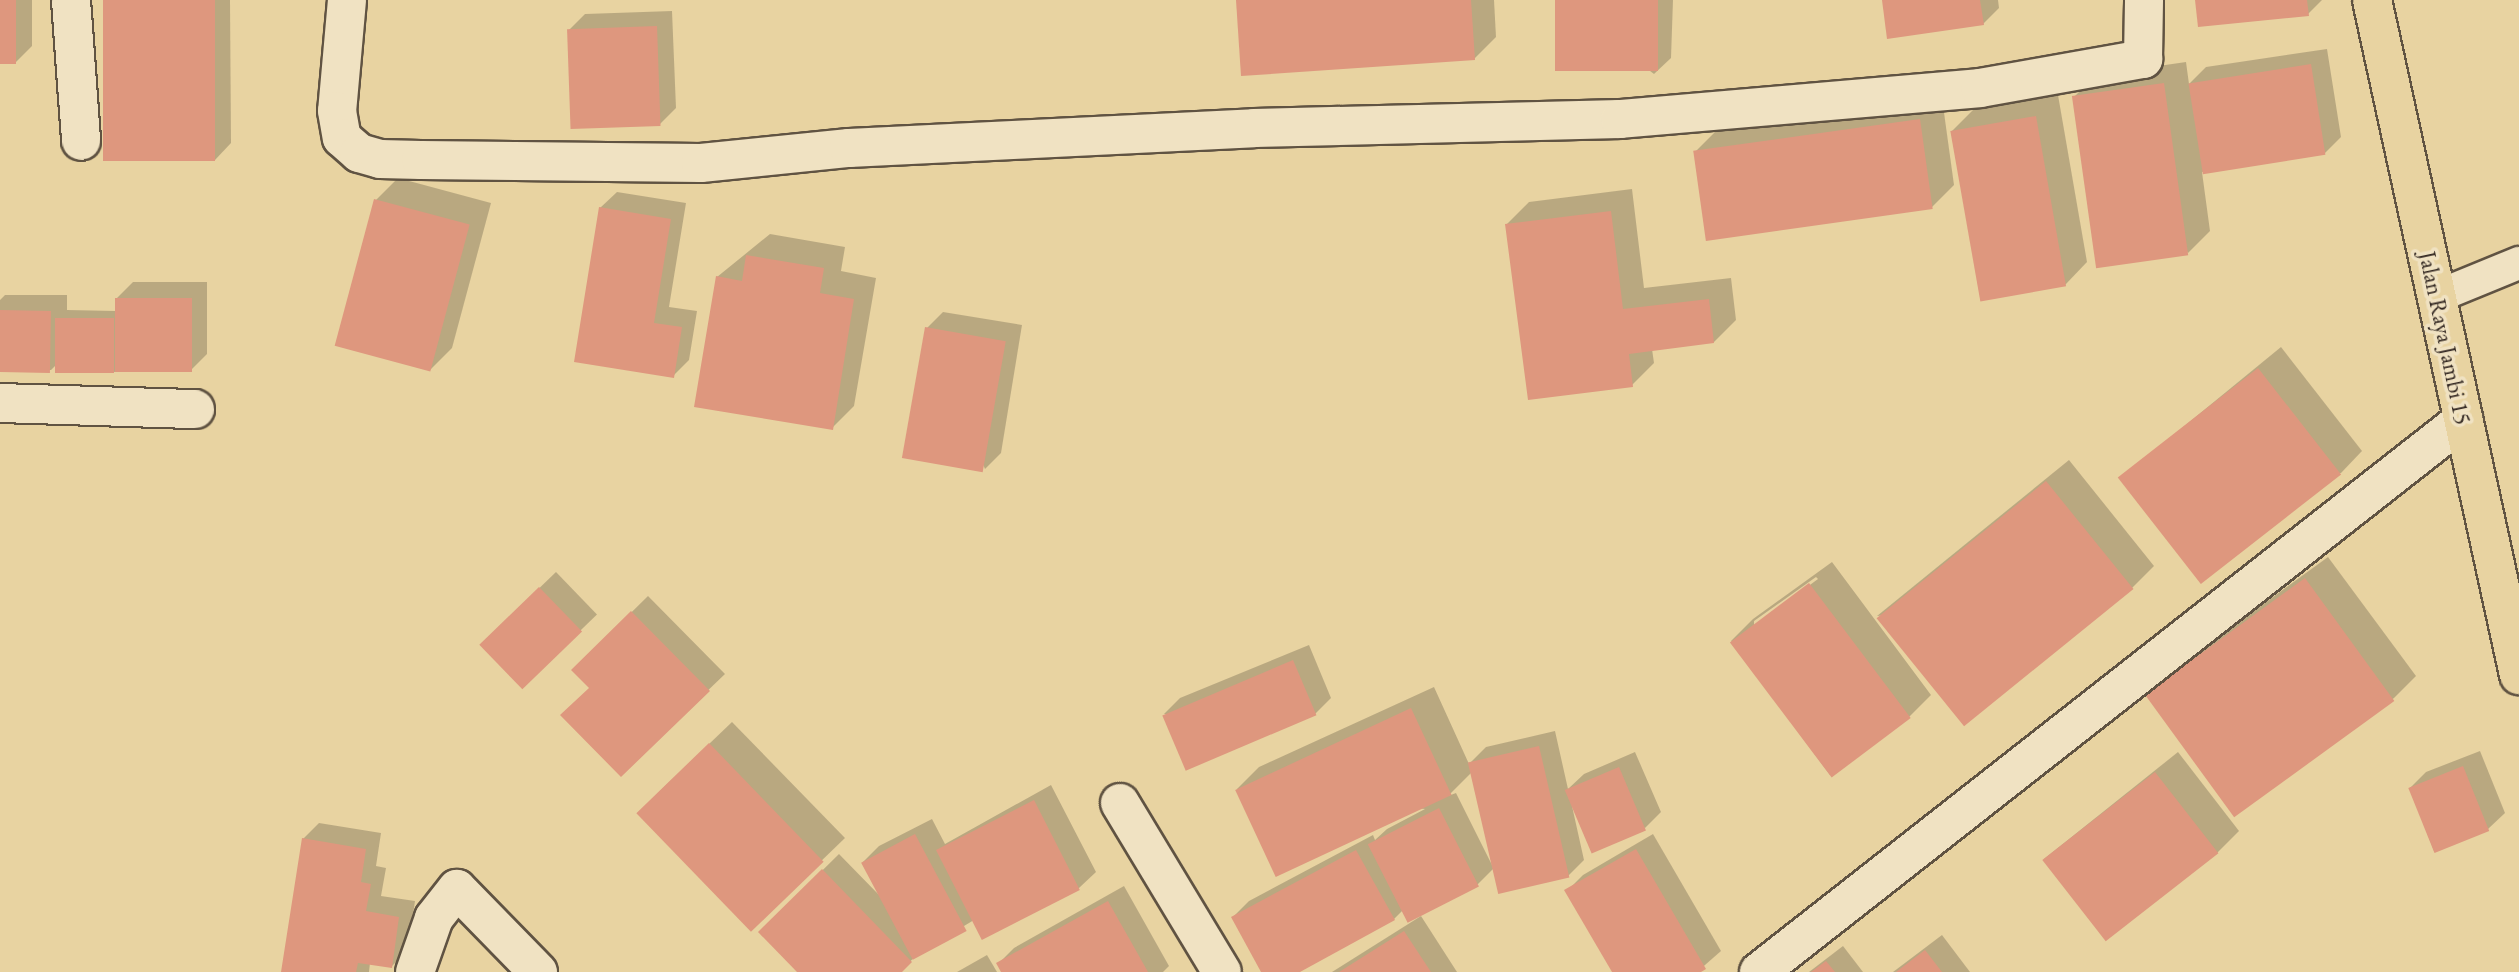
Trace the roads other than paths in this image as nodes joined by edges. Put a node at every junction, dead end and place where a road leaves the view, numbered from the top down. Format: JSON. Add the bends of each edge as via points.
{"nodes":[{"id":1,"x":71,"y":0,"type":"edge"},
{"id":2,"x":348,"y":0,"type":"edge"},
{"id":3,"x":2144,"y":0,"type":"edge"},
{"id":4,"x":2372,"y":0,"type":"edge"},
{"id":5,"x":81,"y":141,"type":"dead end"},
{"id":6,"x":2519,"y":263,"type":"edge"},
{"id":7,"x":2436,"y":297,"type":"junction"},
{"id":8,"x":0,"y":404,"type":"edge"},
{"id":9,"x":195,"y":409,"type":"dead end"},
{"id":10,"x":2463,"y":421,"type":"junction"},
{"id":11,"x":2519,"y":676,"type":"edge"},
{"id":12,"x":1120,"y":803,"type":"dead end"},
{"id":13,"x":415,"y":972,"type":"edge"},
{"id":14,"x":538,"y":972,"type":"edge"},
{"id":15,"x":1222,"y":972,"type":"edge"},
{"id":16,"x":1759,"y":972,"type":"edge"}],
"edges":[{"from":1,"to":5,"type":"street"},
{"from":2,"to":3,"type":"street","via":[[337,111],[342,138],[359,153],[421,160],[701,163],[849,148],[1254,128],[1620,119],[1980,88],[2143,59]]},
{"from":4,"to":7,"type":"highway","name":"Jalan Raya Jambi 15"},
{"from":6,"to":7,"type":"lane"},
{"from":7,"to":10,"type":"highway","name":"Jalan Raya Jambi 15"},
{"from":8,"to":9,"type":"street"},
{"from":10,"to":11,"type":"highway","name":"Jalan Raya Jambi 15"},
{"from":10,"to":16,"type":"street"},
{"from":12,"to":15,"type":"street"},
{"from":13,"to":14,"type":"street","via":[[434,918],[457,889]]}]}
